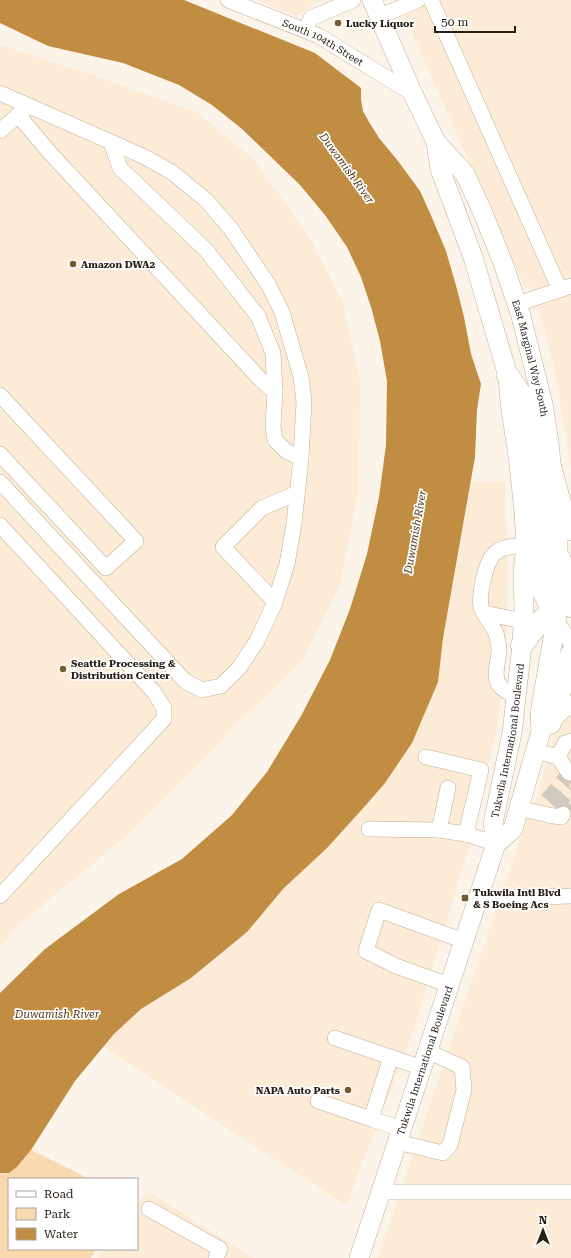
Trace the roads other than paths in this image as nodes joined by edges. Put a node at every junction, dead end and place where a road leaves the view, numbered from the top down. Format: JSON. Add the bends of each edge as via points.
{"nodes":[{"id":1,"x":228,"y":0,"type":"edge"},
{"id":2,"x":353,"y":0,"type":"edge"},
{"id":3,"x":418,"y":0,"type":"edge"},
{"id":4,"x":431,"y":0,"type":"edge"},
{"id":5,"x":376,"y":8,"type":"edge"},
{"id":6,"x":305,"y":30,"type":"junction"},
{"id":7,"x":0,"y":93,"type":"edge"},
{"id":8,"x":413,"y":94,"type":"junction"},
{"id":9,"x":23,"y":110,"type":"junction"},
{"id":10,"x":0,"y":131,"type":"edge"},
{"id":11,"x":111,"y":142,"type":"junction"},
{"id":12,"x":436,"y":142,"type":"junction"},
{"id":13,"x":565,"y":288,"type":"edge"},
{"id":14,"x":517,"y":304,"type":"junction"},
{"id":15,"x":508,"y":376,"type":"junction"},
{"id":16,"x":275,"y":392,"type":"junction"},
{"id":17,"x":0,"y":395,"type":"edge"},
{"id":18,"x":0,"y":454,"type":"edge"},
{"id":19,"x":301,"y":458,"type":"junction"},
{"id":20,"x":550,"y":466,"type":"joint"},
{"id":21,"x":0,"y":482,"type":"edge"},
{"id":22,"x":297,"y":493,"type":"junction"},
{"id":23,"x":0,"y":524,"type":"edge"},
{"id":24,"x":565,"y":534,"type":"edge"},
{"id":25,"x":526,"y":546,"type":"junction"},
{"id":26,"x":275,"y":602,"type":"junction"},
{"id":27,"x":562,"y":604,"type":"edge"},
{"id":28,"x":484,"y":613,"type":"junction"},
{"id":29,"x":523,"y":621,"type":"junction"},
{"id":30,"x":497,"y":641,"type":"junction"},
{"id":31,"x":571,"y":643,"type":"edge"},
{"id":32,"x":522,"y":645,"type":"junction"},
{"id":33,"x":571,"y":655,"type":"edge"},
{"id":34,"x":516,"y":697,"type":"junction"},
{"id":35,"x":571,"y":705,"type":"edge"},
{"id":36,"x":546,"y":727,"type":"junction"},
{"id":37,"x":571,"y":741,"type":"edge"},
{"id":38,"x":535,"y":751,"type":"junction"},
{"id":39,"x":426,"y":758,"type":"dead end"},
{"id":40,"x":558,"y":758,"type":"junction"},
{"id":41,"x":569,"y":774,"type":"edge"},
{"id":42,"x":448,"y":788,"type":"dead end"},
{"id":43,"x":519,"y":808,"type":"junction"},
{"id":44,"x":553,"y":809,"type":"dead end"},
{"id":45,"x":370,"y":829,"type":"dead end"},
{"id":46,"x":439,"y":830,"type":"junction"},
{"id":47,"x":466,"y":834,"type":"junction"},
{"id":48,"x":496,"y":844,"type":"junction"},
{"id":49,"x":0,"y":896,"type":"edge"},
{"id":50,"x":571,"y":896,"type":"edge"},
{"id":51,"x":478,"y":899,"type":"junction"},
{"id":52,"x":464,"y":941,"type":"junction"},
{"id":53,"x":449,"y":985,"type":"junction"},
{"id":54,"x":335,"y":1038,"type":"dead end"},
{"id":55,"x":391,"y":1057,"type":"junction"},
{"id":56,"x":425,"y":1059,"type":"junction"},
{"id":57,"x":318,"y":1101,"type":"dead end"},
{"id":58,"x":371,"y":1119,"type":"junction"},
{"id":59,"x":399,"y":1136,"type":"junction"},
{"id":60,"x":380,"y":1192,"type":"junction"},
{"id":61,"x":571,"y":1192,"type":"edge"},
{"id":62,"x":149,"y":1209,"type":"dead end"},
{"id":63,"x":216,"y":1258,"type":"edge"},
{"id":64,"x":359,"y":1258,"type":"edge"}],
"edges":[{"from":1,"to":6,"type":"street","name":"South 104th Street"},
{"from":2,"to":6,"type":"street","via":[[311,18]]},
{"from":3,"to":5,"type":"street"},
{"from":4,"to":13,"type":"street"},
{"from":5,"to":8,"type":"main road","name":"East Marginal Way South"},
{"from":6,"to":8,"type":"street","name":"South 104th Street"},
{"from":7,"to":9,"type":"street"},
{"from":8,"to":12,"type":"main road","name":"East Marginal Way South"},
{"from":9,"to":10,"type":"street"},
{"from":9,"to":11,"type":"street"},
{"from":9,"to":16,"type":"street","via":[[61,164],[255,374]]},
{"from":11,"to":16,"type":"street","via":[[120,168],[206,250],[258,316],[273,353]]},
{"from":11,"to":19,"type":"street","via":[[145,157],[173,174],[206,200],[231,229],[268,284],[282,312],[301,377],[304,402]]},
{"from":12,"to":14,"type":"main road","name":"East Marginal Way South","via":[[465,174],[485,217]]},
{"from":12,"to":15,"type":"main road","name":"East Marginal Way South","via":[[440,169],[473,258]]},
{"from":13,"to":14,"type":"street"},
{"from":14,"to":20,"type":"main road","name":"East Marginal Way South","via":[[543,404]]},
{"from":15,"to":25,"type":"main road","name":"Tukwila International Boulevard"},
{"from":15,"to":27,"type":"highway","via":[[525,401],[535,463],[545,561],[552,586]]},
{"from":16,"to":19,"type":"street","via":[[275,440],[286,451]]},
{"from":17,"to":18,"type":"street","via":[[136,540],[106,568]]},
{"from":19,"to":22,"type":"street"},
{"from":20,"to":24,"type":"highway","via":[[562,511]]},
{"from":21,"to":26,"type":"street","via":[[184,681],[202,690],[221,686],[239,668],[257,641]]},
{"from":22,"to":26,"type":"street","via":[[287,564]]},
{"from":22,"to":26,"type":"street","via":[[262,508],[224,547]]},
{"from":23,"to":49,"type":"street","via":[[154,692],[164,708],[164,719]]},
{"from":24,"to":27,"type":"main road"},
{"from":25,"to":27,"type":"street","via":[[535,584]]},
{"from":25,"to":28,"type":"street","via":[[505,548],[494,554],[489,562],[481,591]]},
{"from":25,"to":29,"type":"main road","name":"Tukwila International Boulevard"},
{"from":27,"to":31,"type":"street"},
{"from":27,"to":32,"type":"highway","via":[[540,620]]},
{"from":27,"to":36,"type":"main road","via":[[540,713]]},
{"from":28,"to":29,"type":"street"},
{"from":28,"to":30,"type":"street"},
{"from":29,"to":32,"type":"main road","name":"Tukwila International Boulevard"},
{"from":30,"to":32,"type":"street"},
{"from":30,"to":34,"type":"street","via":[[499,650],[496,678],[501,688]]},
{"from":32,"to":34,"type":"main road","name":"Tukwila International Boulevard"},
{"from":33,"to":36,"type":"highway"},
{"from":34,"to":48,"type":"main road","name":"Tukwila International Boulevard","via":[[511,740],[493,823]]},
{"from":35,"to":36,"type":"main road","via":[[562,709]]},
{"from":36,"to":38,"type":"main road"},
{"from":37,"to":40,"type":"street","via":[[565,743]]},
{"from":38,"to":40,"type":"street"},
{"from":38,"to":43,"type":"main road"},
{"from":39,"to":47,"type":"street","via":[[481,770]]},
{"from":40,"to":41,"type":"street"},
{"from":42,"to":46,"type":"street"},
{"from":43,"to":44,"type":"street"},
{"from":43,"to":48,"type":"main road","via":[[513,829]]},
{"from":45,"to":46,"type":"street"},
{"from":46,"to":47,"type":"street"},
{"from":47,"to":48,"type":"street"},
{"from":48,"to":51,"type":"main road","name":"Tukwila International Boulevard"},
{"from":50,"to":51,"type":"street"},
{"from":51,"to":52,"type":"main road","name":"Tukwila International Boulevard"},
{"from":52,"to":53,"type":"main road","name":"Tukwila International Boulevard"},
{"from":52,"to":53,"type":"street","via":[[379,910],[366,951],[396,966]]},
{"from":53,"to":56,"type":"main road","name":"Tukwila International Boulevard"},
{"from":54,"to":55,"type":"street"},
{"from":55,"to":56,"type":"street"},
{"from":55,"to":58,"type":"street"},
{"from":56,"to":59,"type":"main road","name":"Tukwila International Boulevard"},
{"from":56,"to":59,"type":"street","via":[[462,1067],[464,1090],[450,1145],[443,1152]]},
{"from":57,"to":58,"type":"street"},
{"from":58,"to":59,"type":"street"},
{"from":59,"to":60,"type":"main road","name":"Tukwila International Boulevard"},
{"from":60,"to":61,"type":"street"},
{"from":60,"to":64,"type":"main road","name":"Tukwila International Boulevard"},
{"from":62,"to":63,"type":"street","via":[[220,1249]]}]}
